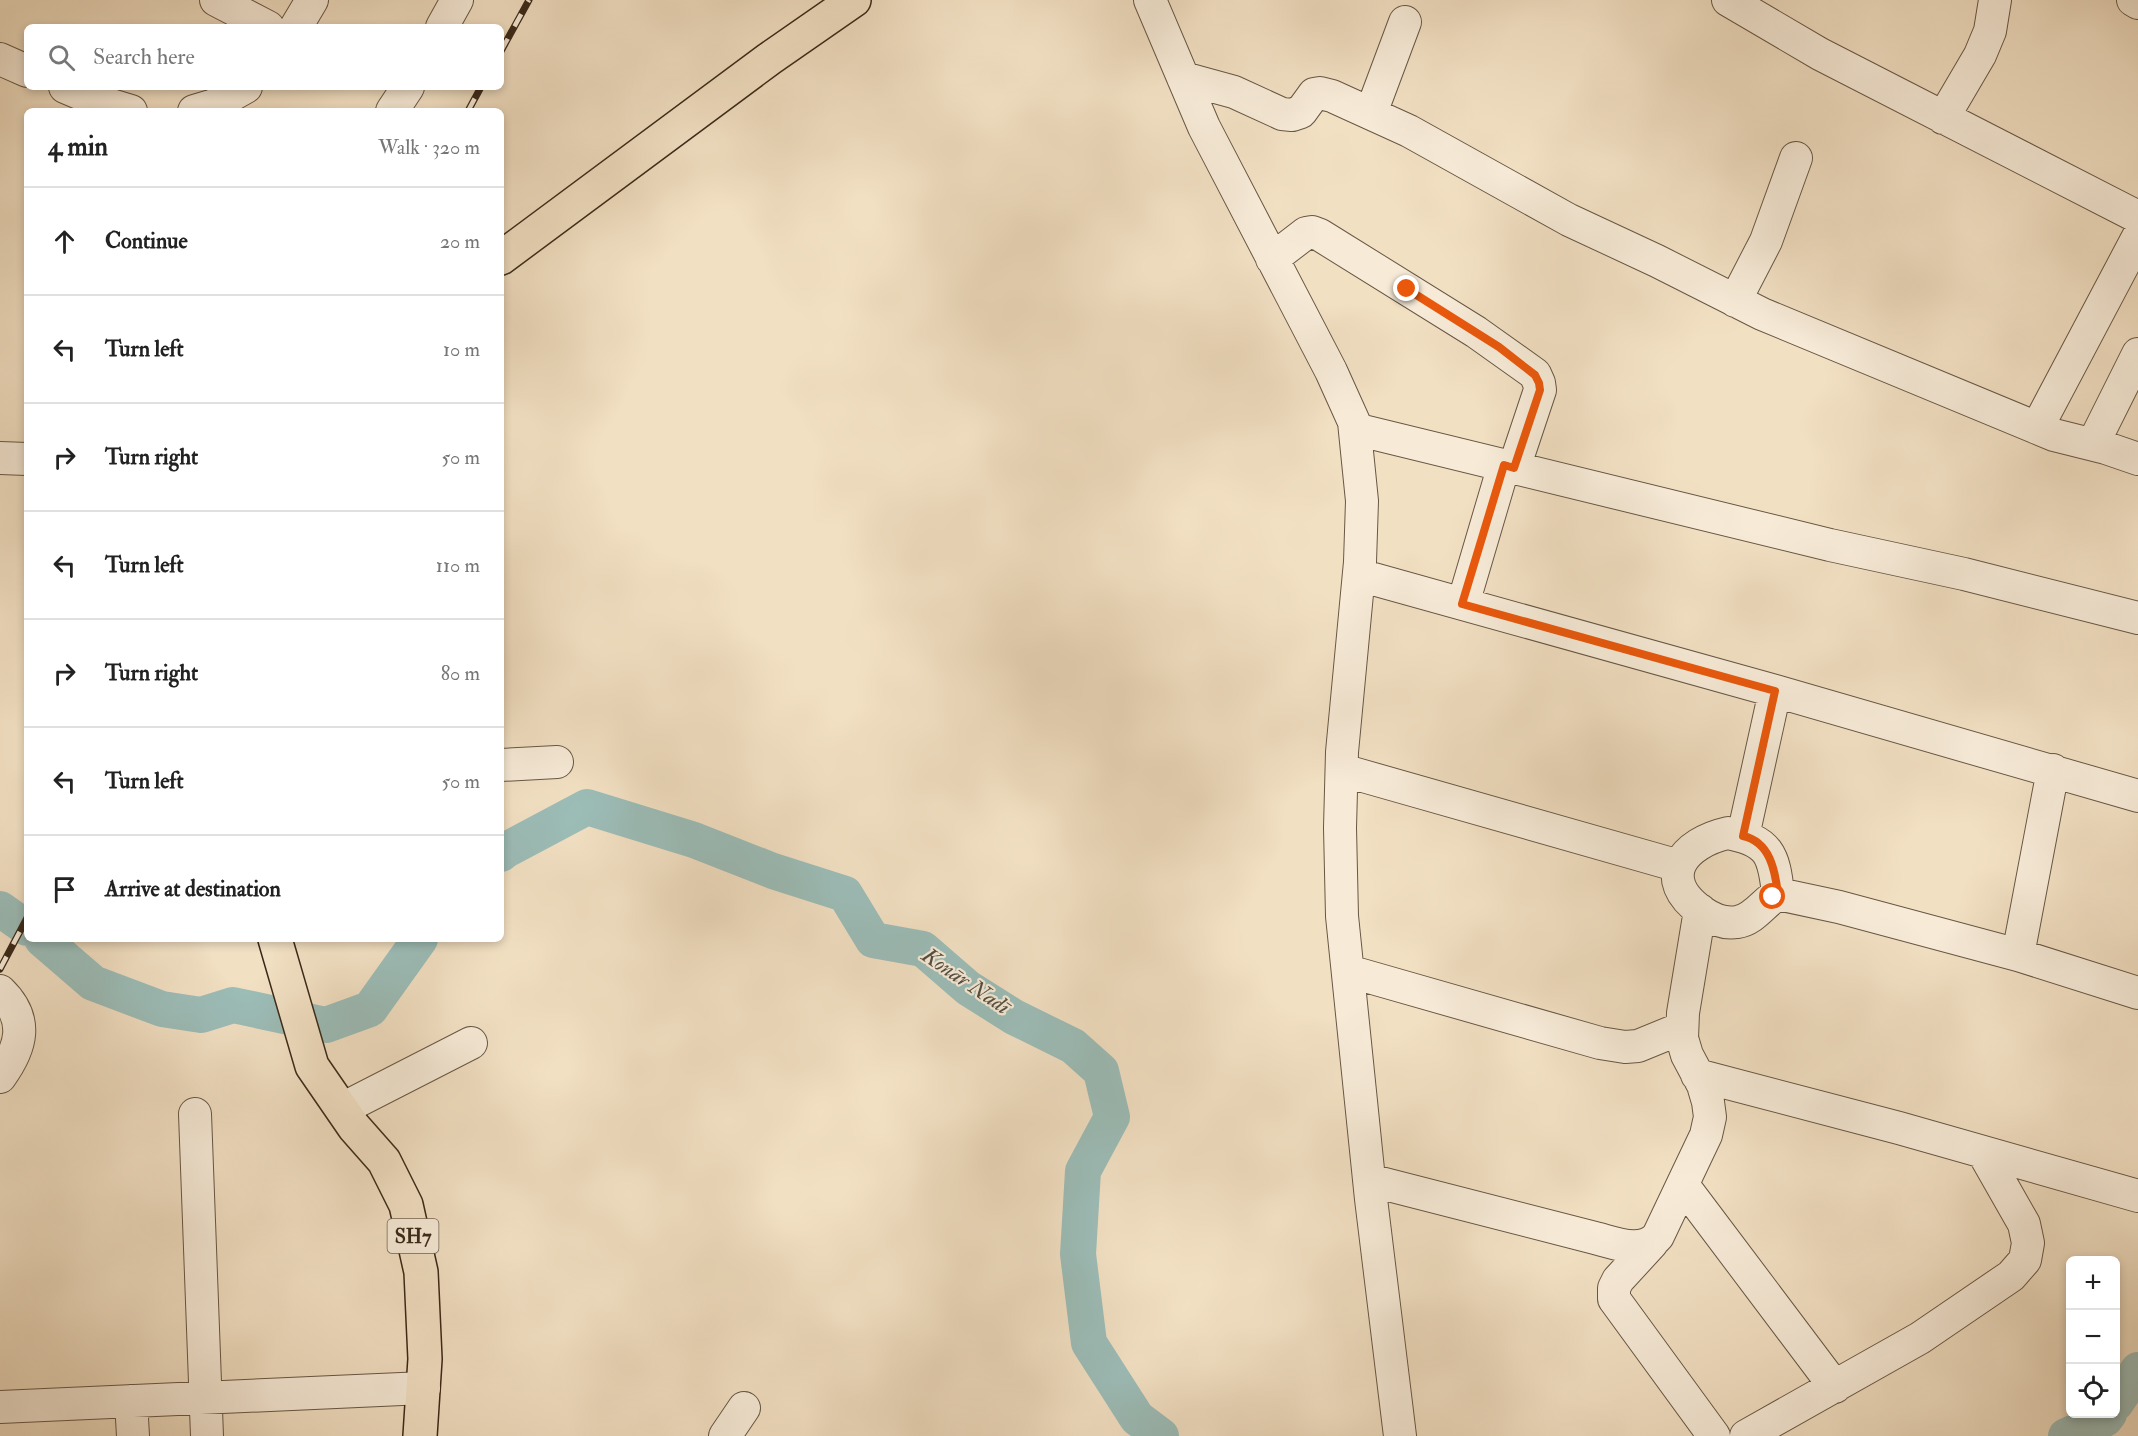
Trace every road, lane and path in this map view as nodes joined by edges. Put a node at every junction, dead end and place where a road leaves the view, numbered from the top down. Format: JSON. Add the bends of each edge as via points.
{"nodes":[{"id":1,"x":216,"y":0,"type":"edge"},
{"id":2,"x":312,"y":0,"type":"edge"},
{"id":3,"x":457,"y":0,"type":"edge"},
{"id":4,"x":854,"y":0,"type":"edge"},
{"id":5,"x":1150,"y":0,"type":"edge"},
{"id":6,"x":1728,"y":0,"type":"edge"},
{"id":7,"x":1995,"y":0,"type":"edge"},
{"id":8,"x":2133,"y":0,"type":"edge"},
{"id":9,"x":2138,"y":3,"type":"edge"},
{"id":10,"x":1405,"y":22,"type":"dead end"},
{"id":11,"x":262,"y":24,"type":"edge"},
{"id":12,"x":298,"y":24,"type":"edge"},
{"id":13,"x":444,"y":24,"type":"edge"},
{"id":14,"x":0,"y":59,"type":"edge"},
{"id":15,"x":24,"y":70,"type":"edge"},
{"id":16,"x":1183,"y":78,"type":"junction"},
{"id":17,"x":72,"y":90,"type":"edge"},
{"id":18,"x":241,"y":90,"type":"edge"},
{"id":19,"x":406,"y":90,"type":"edge"},
{"id":20,"x":121,"y":108,"type":"edge"},
{"id":21,"x":204,"y":108,"type":"edge"},
{"id":22,"x":394,"y":108,"type":"edge"},
{"id":23,"x":1371,"y":113,"type":"junction"},
{"id":24,"x":1943,"y":118,"type":"junction"},
{"id":25,"x":1796,"y":158,"type":"dead end"},
{"id":26,"x":2138,"y":217,"type":"edge"},
{"id":27,"x":2138,"y":237,"type":"edge"},
{"id":28,"x":504,"y":256,"type":"edge"},
{"id":29,"x":1272,"y":259,"type":"junction"},
{"id":30,"x":1735,"y":301,"type":"junction"},
{"id":31,"x":2138,"y":354,"type":"edge"},
{"id":32,"x":2037,"y":428,"type":"junction"},
{"id":33,"x":1355,"y":429,"type":"junction"},
{"id":34,"x":2093,"y":444,"type":"junction"},
{"id":35,"x":0,"y":458,"type":"edge"},
{"id":36,"x":24,"y":459,"type":"edge"},
{"id":37,"x":2138,"y":459,"type":"edge"},
{"id":38,"x":1509,"y":466,"type":"junction"},
{"id":39,"x":1359,"y":575,"type":"junction"},
{"id":40,"x":1462,"y":604,"type":"junction"},
{"id":41,"x":2138,"y":618,"type":"edge"},
{"id":42,"x":1775,"y":691,"type":"junction"},
{"id":43,"x":557,"y":762,"type":"dead end"},
{"id":44,"x":504,"y":765,"type":"edge"},
{"id":45,"x":1342,"y":770,"type":"junction"},
{"id":46,"x":2053,"y":770,"type":"junction"},
{"id":47,"x":2138,"y":796,"type":"edge"},
{"id":48,"x":1743,"y":836,"type":"junction"},
{"id":49,"x":1679,"y":866,"type":"junction"},
{"id":50,"x":1778,"y":894,"type":"junction"},
{"id":51,"x":1700,"y":910,"type":"junction"},
{"id":52,"x":276,"y":942,"type":"edge"},
{"id":53,"x":2018,"y":955,"type":"junction"},
{"id":54,"x":1348,"y":971,"type":"junction"},
{"id":55,"x":0,"y":992,"type":"edge"},
{"id":56,"x":2138,"y":993,"type":"edge"},
{"id":57,"x":1682,"y":1028,"type":"junction"},
{"id":58,"x":471,"y":1043,"type":"dead end"},
{"id":59,"x":1697,"y":1074,"type":"junction"},
{"id":60,"x":0,"y":1077,"type":"edge"},
{"id":61,"x":342,"y":1109,"type":"junction"},
{"id":62,"x":195,"y":1114,"type":"dead end"},
{"id":63,"x":1983,"y":1152,"type":"junction"},
{"id":64,"x":1369,"y":1180,"type":"junction"},
{"id":65,"x":1683,"y":1185,"type":"junction"},
{"id":66,"x":2138,"y":1196,"type":"edge"},
{"id":67,"x":1652,"y":1243,"type":"junction"},
{"id":68,"x":1835,"y":1387,"type":"junction"},
{"id":69,"x":424,"y":1388,"type":"junction"},
{"id":70,"x":205,"y":1398,"type":"junction"},
{"id":71,"x":131,"y":1401,"type":"junction"},
{"id":72,"x":0,"y":1407,"type":"edge"},
{"id":73,"x":744,"y":1408,"type":"dead end"},
{"id":74,"x":133,"y":1436,"type":"edge"},
{"id":75,"x":207,"y":1436,"type":"edge"},
{"id":76,"x":420,"y":1436,"type":"edge"},
{"id":77,"x":725,"y":1436,"type":"edge"},
{"id":78,"x":1401,"y":1436,"type":"edge"},
{"id":79,"x":1714,"y":1436,"type":"edge"},
{"id":80,"x":1746,"y":1436,"type":"edge"}],
"edges":[{"from":1,"to":11,"type":"street"},
{"from":2,"to":12,"type":"street"},
{"from":3,"to":13,"type":"street"},
{"from":4,"to":28,"type":"main road"},
{"from":5,"to":16,"type":"street"},
{"from":6,"to":24,"type":"street","via":[[1820,54]]},
{"from":7,"to":24,"type":"street","via":[[1990,31],[1980,55]]},
{"from":8,"to":9,"type":"street"},
{"from":10,"to":23,"type":"street"},
{"from":14,"to":15,"type":"street"},
{"from":16,"to":23,"type":"street","via":[[1234,92],[1282,114],[1302,112],[1314,94],[1320,93]]},
{"from":16,"to":29,"type":"street"},
{"from":17,"to":20,"type":"street"},
{"from":18,"to":21,"type":"street"},
{"from":19,"to":22,"type":"street"},
{"from":23,"to":30,"type":"street","via":[[1569,220]]},
{"from":24,"to":26,"type":"street"},
{"from":25,"to":30,"type":"street","via":[[1766,241]]},
{"from":27,"to":32,"type":"street"},
{"from":29,"to":33,"type":"street","via":[[1331,371]]},
{"from":29,"to":38,"type":"street","via":[[1306,233],[1320,235],[1476,332],[1535,375],[1540,390]]},
{"from":30,"to":32,"type":"street"},
{"from":31,"to":34,"type":"street"},
{"from":32,"to":34,"type":"street"},
{"from":33,"to":38,"type":"street"},
{"from":33,"to":39,"type":"street","via":[[1362,501]]},
{"from":34,"to":37,"type":"street"},
{"from":35,"to":36,"type":"street"},
{"from":38,"to":40,"type":"street"},
{"from":38,"to":41,"type":"street"},
{"from":39,"to":40,"type":"street"},
{"from":39,"to":45,"type":"street"},
{"from":40,"to":42,"type":"street"},
{"from":42,"to":46,"type":"street"},
{"from":42,"to":48,"type":"street"},
{"from":43,"to":44,"type":"street"},
{"from":45,"to":49,"type":"street"},
{"from":45,"to":54,"type":"street","via":[[1342,916]]},
{"from":46,"to":47,"type":"street"},
{"from":46,"to":53,"type":"street"},
{"from":48,"to":49,"type":"street","via":[[1728,833],[1713,837],[1686,854]]},
{"from":48,"to":50,"type":"street","via":[[1759,843],[1768,853]]},
{"from":49,"to":51,"type":"street","via":[[1682,889]]},
{"from":50,"to":51,"type":"street","via":[[1752,916],[1737,922],[1724,922]]},
{"from":50,"to":53,"type":"street"},
{"from":51,"to":57,"type":"street"},
{"from":52,"to":61,"type":"main road","number":"SH7","via":[[312,1066]]},
{"from":53,"to":56,"type":"street"},
{"from":54,"to":57,"type":"street","via":[[1600,1043],[1638,1046]]},
{"from":54,"to":64,"type":"street"},
{"from":55,"to":60,"type":"street","via":[[11,1004],[20,1042]]},
{"from":57,"to":59,"type":"street","via":[[1687,1055]]},
{"from":58,"to":61,"type":"street"},
{"from":59,"to":63,"type":"street"},
{"from":59,"to":65,"type":"street","via":[[1710,1117]]},
{"from":61,"to":69,"type":"main road","number":"SH7","via":[[384,1161],[406,1205],[422,1272]]},
{"from":62,"to":70,"type":"street"},
{"from":63,"to":66,"type":"street"},
{"from":63,"to":68,"type":"street","via":[[2024,1224],[2028,1243],[2025,1260],[2011,1276],[1920,1338]]},
{"from":64,"to":67,"type":"street","via":[[1595,1238],[1643,1247]]},
{"from":64,"to":78,"type":"street"},
{"from":65,"to":67,"type":"street"},
{"from":65,"to":68,"type":"street"},
{"from":67,"to":79,"type":"street","via":[[1618,1280],[1614,1299]]},
{"from":68,"to":80,"type":"street"},
{"from":69,"to":70,"type":"street"},
{"from":69,"to":76,"type":"main road","number":"SH7"},
{"from":70,"to":71,"type":"street"},
{"from":70,"to":75,"type":"street"},
{"from":71,"to":72,"type":"street"},
{"from":71,"to":74,"type":"street"},
{"from":73,"to":77,"type":"street"}]}
